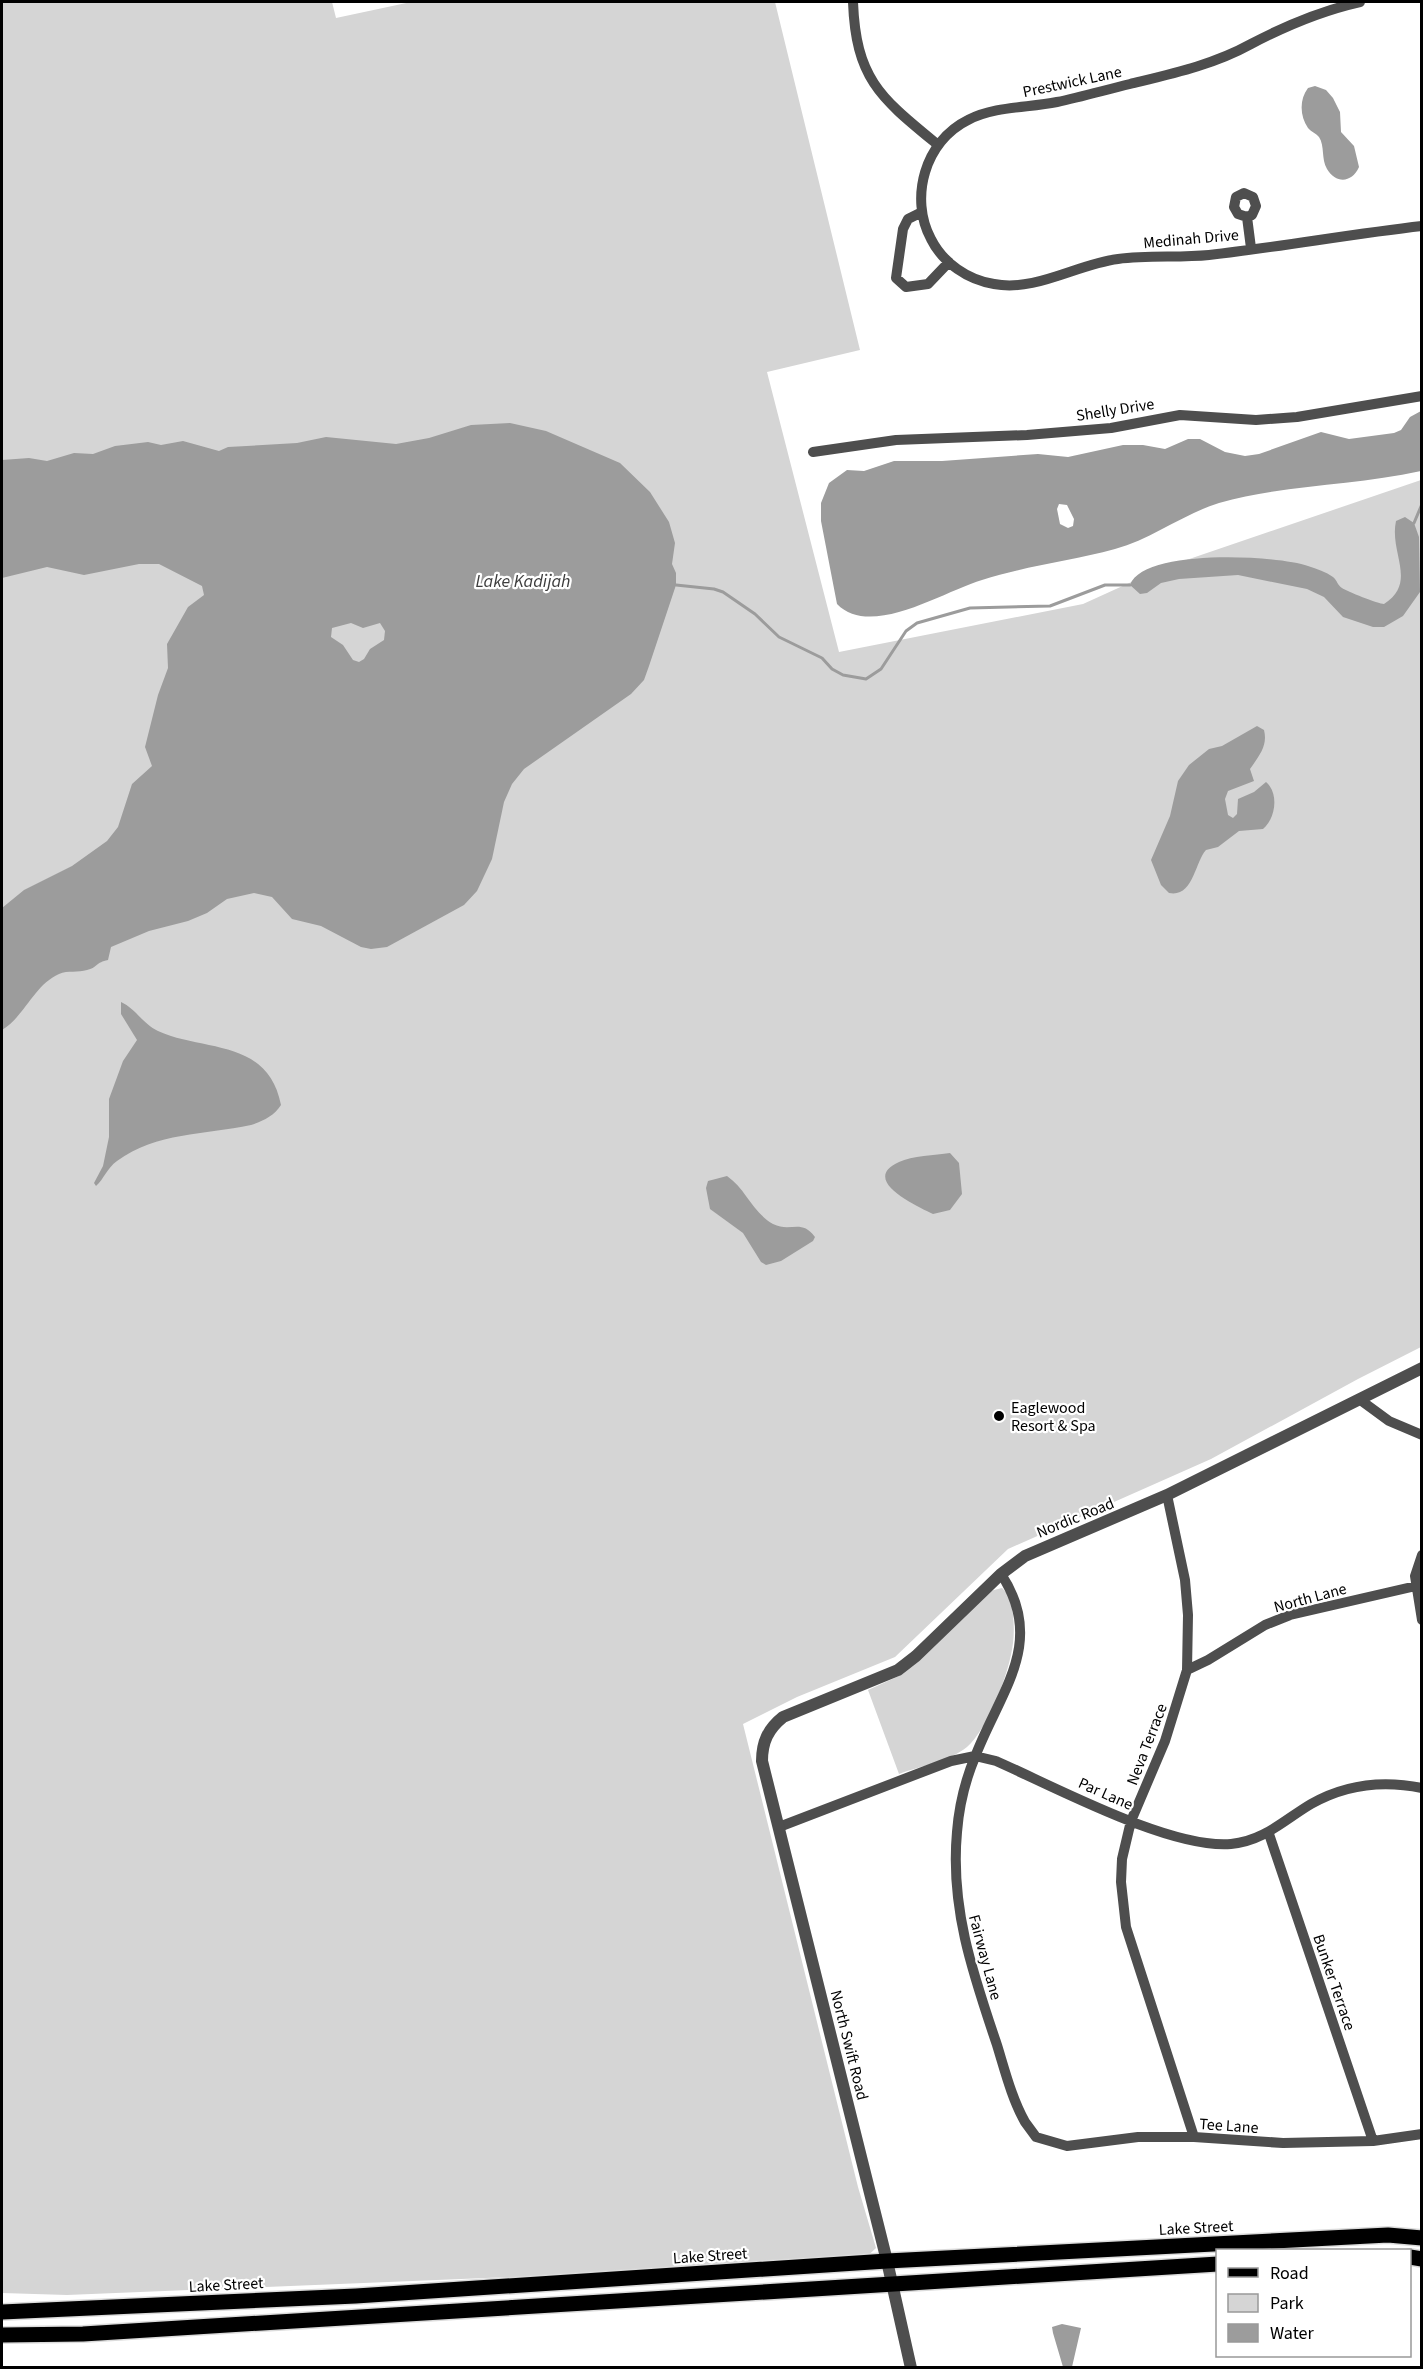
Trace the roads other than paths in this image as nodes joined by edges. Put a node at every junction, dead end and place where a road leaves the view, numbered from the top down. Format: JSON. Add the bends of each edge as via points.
{"nodes":[{"id":1,"x":853,"y":2,"type":"edge"},
{"id":2,"x":1360,"y":2,"type":"edge"},
{"id":3,"x":938,"y":145,"type":"junction"},
{"id":4,"x":922,"y":212,"type":"junction"},
{"id":5,"x":1247,"y":217,"type":"dead end"},
{"id":6,"x":1422,"y":226,"type":"edge"},
{"id":7,"x":1251,"y":248,"type":"junction"},
{"id":8,"x":948,"y":262,"type":"junction"},
{"id":9,"x":966,"y":275,"type":"joint"},
{"id":10,"x":1422,"y":396,"type":"edge"},
{"id":11,"x":813,"y":452,"type":"dead end"},
{"id":12,"x":1422,"y":1368,"type":"edge"},
{"id":13,"x":1359,"y":1399,"type":"junction"},
{"id":14,"x":1422,"y":1435,"type":"edge"},
{"id":15,"x":1167,"y":1495,"type":"junction"},
{"id":16,"x":1422,"y":1555,"type":"edge"},
{"id":17,"x":1002,"y":1574,"type":"junction"},
{"id":18,"x":1416,"y":1586,"type":"junction"},
{"id":19,"x":1422,"y":1620,"type":"edge"},
{"id":20,"x":1187,"y":1670,"type":"junction"},
{"id":21,"x":769,"y":1732,"type":"joint"},
{"id":22,"x":975,"y":1756,"type":"junction"},
{"id":23,"x":1422,"y":1788,"type":"edge"},
{"id":24,"x":1131,"y":1821,"type":"junction"},
{"id":25,"x":780,"y":1827,"type":"junction"},
{"id":26,"x":1269,"y":1833,"type":"junction"},
{"id":27,"x":1422,"y":2134,"type":"edge"},
{"id":28,"x":1036,"y":2137,"type":"joint"},
{"id":29,"x":1194,"y":2137,"type":"junction"},
{"id":30,"x":1373,"y":2141,"type":"junction"},
{"id":31,"x":1422,"y":2238,"type":"edge"},
{"id":32,"x":887,"y":2261,"type":"junction"},
{"id":33,"x":1216,"y":2264,"type":"edge"},
{"id":34,"x":892,"y":2285,"type":"junction"},
{"id":35,"x":2,"y":2312,"type":"edge"},
{"id":36,"x":2,"y":2335,"type":"edge"},
{"id":37,"x":911,"y":2367,"type":"edge"}],
"edges":[{"from":1,"to":3,"type":"street","via":[[857,46],[868,76],[888,102]]},
{"from":2,"to":3,"type":"street","name":"Prestwick Lane","via":[[1295,21],[1198,67],[1057,102],[987,112],[959,125]]},
{"from":3,"to":4,"type":"street","name":"Prestwick Lane","via":[[923,177]]},
{"from":4,"to":8,"type":"street","name":"Prestwick Lane","via":[[932,242]]},
{"from":4,"to":8,"type":"street","via":[[908,219],[903,229],[896,278],[906,287],[928,284]]},
{"from":5,"to":7,"type":"street"},
{"from":6,"to":7,"type":"street","name":"Medinah Drive"},
{"from":7,"to":9,"type":"street","name":"Medinah Drive","via":[[1209,255],[1117,259],[1016,286],[989,284]]},
{"from":8,"to":9,"type":"street","name":"Prestwick Lane"},
{"from":10,"to":11,"type":"street","name":"Shelly Drive","via":[[1297,417],[1256,420],[1180,415],[1111,428],[896,440]]},
{"from":12,"to":13,"type":"street","name":"Nordic Road"},
{"from":13,"to":14,"type":"street","via":[[1389,1421]]},
{"from":13,"to":15,"type":"street","name":"Nordic Road"},
{"from":15,"to":17,"type":"street","name":"Nordic Road","via":[[1031,1553]]},
{"from":15,"to":20,"type":"street","name":"Neva Terrace","via":[[1185,1580]]},
{"from":16,"to":18,"type":"street"},
{"from":17,"to":21,"type":"street","name":"Nordic Road","via":[[898,1670],[783,1717]]},
{"from":17,"to":22,"type":"street","name":"Fairway Lane","via":[[1019,1611],[1018,1654],[1012,1681]]},
{"from":18,"to":19,"type":"street"},
{"from":18,"to":20,"type":"street","name":"North Lane","via":[[1290,1615]]},
{"from":20,"to":24,"type":"street","name":"Neva Terrace","via":[[1166,1741]]},
{"from":21,"to":25,"type":"street","name":"North Swift Road","via":[[762,1761]]},
{"from":22,"to":24,"type":"street","name":"Par Lane","via":[[996,1761]]},
{"from":22,"to":25,"type":"street","name":"Par Lane","via":[[951,1761]]},
{"from":22,"to":28,"type":"street","name":"Fairway Lane","via":[[957,1831],[959,1919],[969,1965],[1020,2114]]},
{"from":23,"to":26,"type":"street","name":"Par Lane","via":[[1390,1784],[1349,1788],[1311,1804]]},
{"from":24,"to":26,"type":"street","name":"Par Lane","via":[[1199,1843],[1232,1844]]},
{"from":24,"to":29,"type":"street","name":"Neva Terrace","via":[[1122,1859],[1126,1927]]},
{"from":25,"to":32,"type":"street","name":"North Swift Road"},
{"from":26,"to":30,"type":"street","name":"Bunker Terrace"},
{"from":27,"to":30,"type":"street","name":"Tee Lane"},
{"from":28,"to":29,"type":"street","name":"Tee Lane","via":[[1067,2146],[1117,2138]]},
{"from":29,"to":30,"type":"street","name":"Tee Lane","via":[[1283,2143]]},
{"from":31,"to":32,"type":"main road","name":"Lake Street","via":[[1377,2236]]},
{"from":32,"to":34,"type":"street","name":"North Swift Road"},
{"from":32,"to":35,"type":"main road","name":"Lake Street","via":[[356,2296]]},
{"from":33,"to":34,"type":"main road"},
{"from":34,"to":36,"type":"main road","via":[[83,2334]]},
{"from":34,"to":37,"type":"street","name":"North Swift Road"}]}
